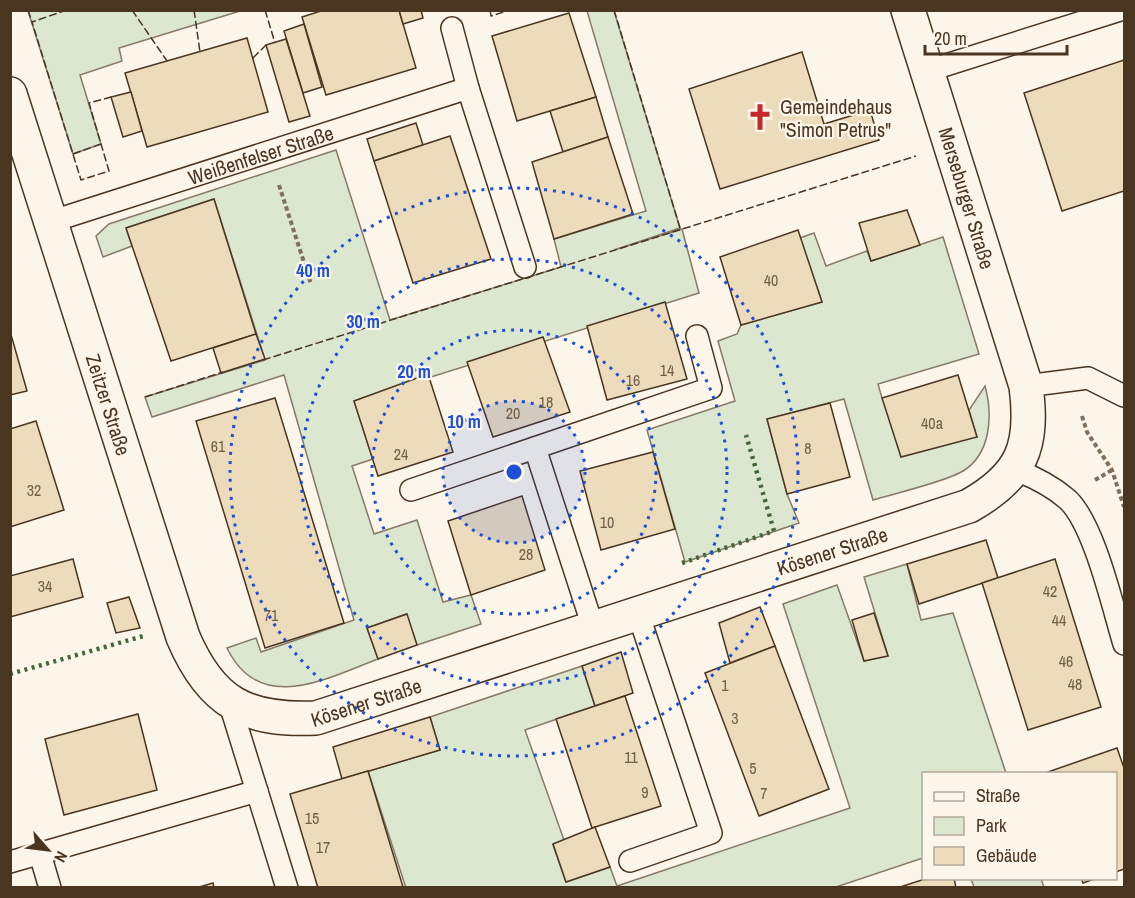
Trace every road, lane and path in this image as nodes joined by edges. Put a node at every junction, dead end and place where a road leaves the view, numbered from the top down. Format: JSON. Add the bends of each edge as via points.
{"nodes":[{"id":1,"x":908,"y":10,"type":"edge"},
{"id":2,"x":1120,"y":10,"type":"edge"},
{"id":3,"x":452,"y":28,"type":"dead end"},
{"id":4,"x":927,"y":71,"type":"junction"},
{"id":5,"x":468,"y":88,"type":"junction"},
{"id":6,"x":10,"y":93,"type":"edge"},
{"id":7,"x":268,"y":152,"type":"junction"},
{"id":8,"x":53,"y":221,"type":"junction"},
{"id":9,"x":525,"y":267,"type":"dead end"},
{"id":10,"x":311,"y":284,"type":"dead end"},
{"id":11,"x":697,"y":336,"type":"dead end"},
{"id":12,"x":1071,"y":380,"type":"junction"},
{"id":13,"x":1026,"y":386,"type":"junction"},
{"id":14,"x":1125,"y":396,"type":"edge"},
{"id":15,"x":535,"y":448,"type":"junction"},
{"id":16,"x":1016,"y":470,"type":"junction"},
{"id":17,"x":411,"y":489,"type":"dead end"},
{"id":18,"x":1125,"y":507,"type":"edge"},
{"id":19,"x":638,"y":613,"type":"junction"},
{"id":20,"x":593,"y":627,"type":"junction"},
{"id":21,"x":1125,"y":644,"type":"edge"},
{"id":22,"x":229,"y":701,"type":"junction"},
{"id":23,"x":257,"y":791,"type":"junction"},
{"id":24,"x":40,"y":854,"type":"junction"},
{"id":25,"x":630,"y":861,"type":"dead end"},
{"id":26,"x":10,"y":862,"type":"edge"},
{"id":27,"x":50,"y":888,"type":"edge"},
{"id":28,"x":287,"y":888,"type":"edge"}],
"edges":[{"from":1,"to":4,"type":"street","name":"Merseburger Straße"},
{"from":2,"to":4,"type":"lane"},
{"from":3,"to":5,"type":"lane"},
{"from":4,"to":13,"type":"street","name":"Merseburger Straße"},
{"from":5,"to":7,"type":"lane","name":"Weißenfelser Straße"},
{"from":5,"to":9,"type":"lane"},
{"from":6,"to":8,"type":"street","name":"Zeitzer Straße"},
{"from":7,"to":8,"type":"lane","name":"Weißenfelser Straße"},
{"from":7,"to":10,"type":"path"},
{"from":8,"to":22,"type":"street","name":"Zeitzer Straße","via":[[183,637],[199,671]]},
{"from":11,"to":15,"type":"lane","via":[[711,388]]},
{"from":12,"to":13,"type":"lane"},
{"from":12,"to":14,"type":"lane","via":[[1088,378]]},
{"from":12,"to":18,"type":"path","via":[[1087,432],[1113,470]]},
{"from":13,"to":16,"type":"street","name":"Merseburger Straße","via":[[1027,429]]},
{"from":15,"to":17,"type":"lane"},
{"from":15,"to":20,"type":"lane"},
{"from":16,"to":19,"type":"street","name":"Kösener Straße","via":[[1006,482],[969,506]]},
{"from":16,"to":21,"type":"lane","via":[[1051,486],[1069,501],[1086,525]]},
{"from":19,"to":20,"type":"street","name":"Kösener Straße"},
{"from":19,"to":25,"type":"lane","via":[[711,833]]},
{"from":20,"to":22,"type":"street","name":"Kösener Straße","via":[[316,718],[282,719]]},
{"from":22,"to":23,"type":"lane"},
{"from":23,"to":24,"type":"lane"},
{"from":23,"to":28,"type":"lane"},
{"from":24,"to":26,"type":"lane"},
{"from":24,"to":27,"type":"lane"}]}
